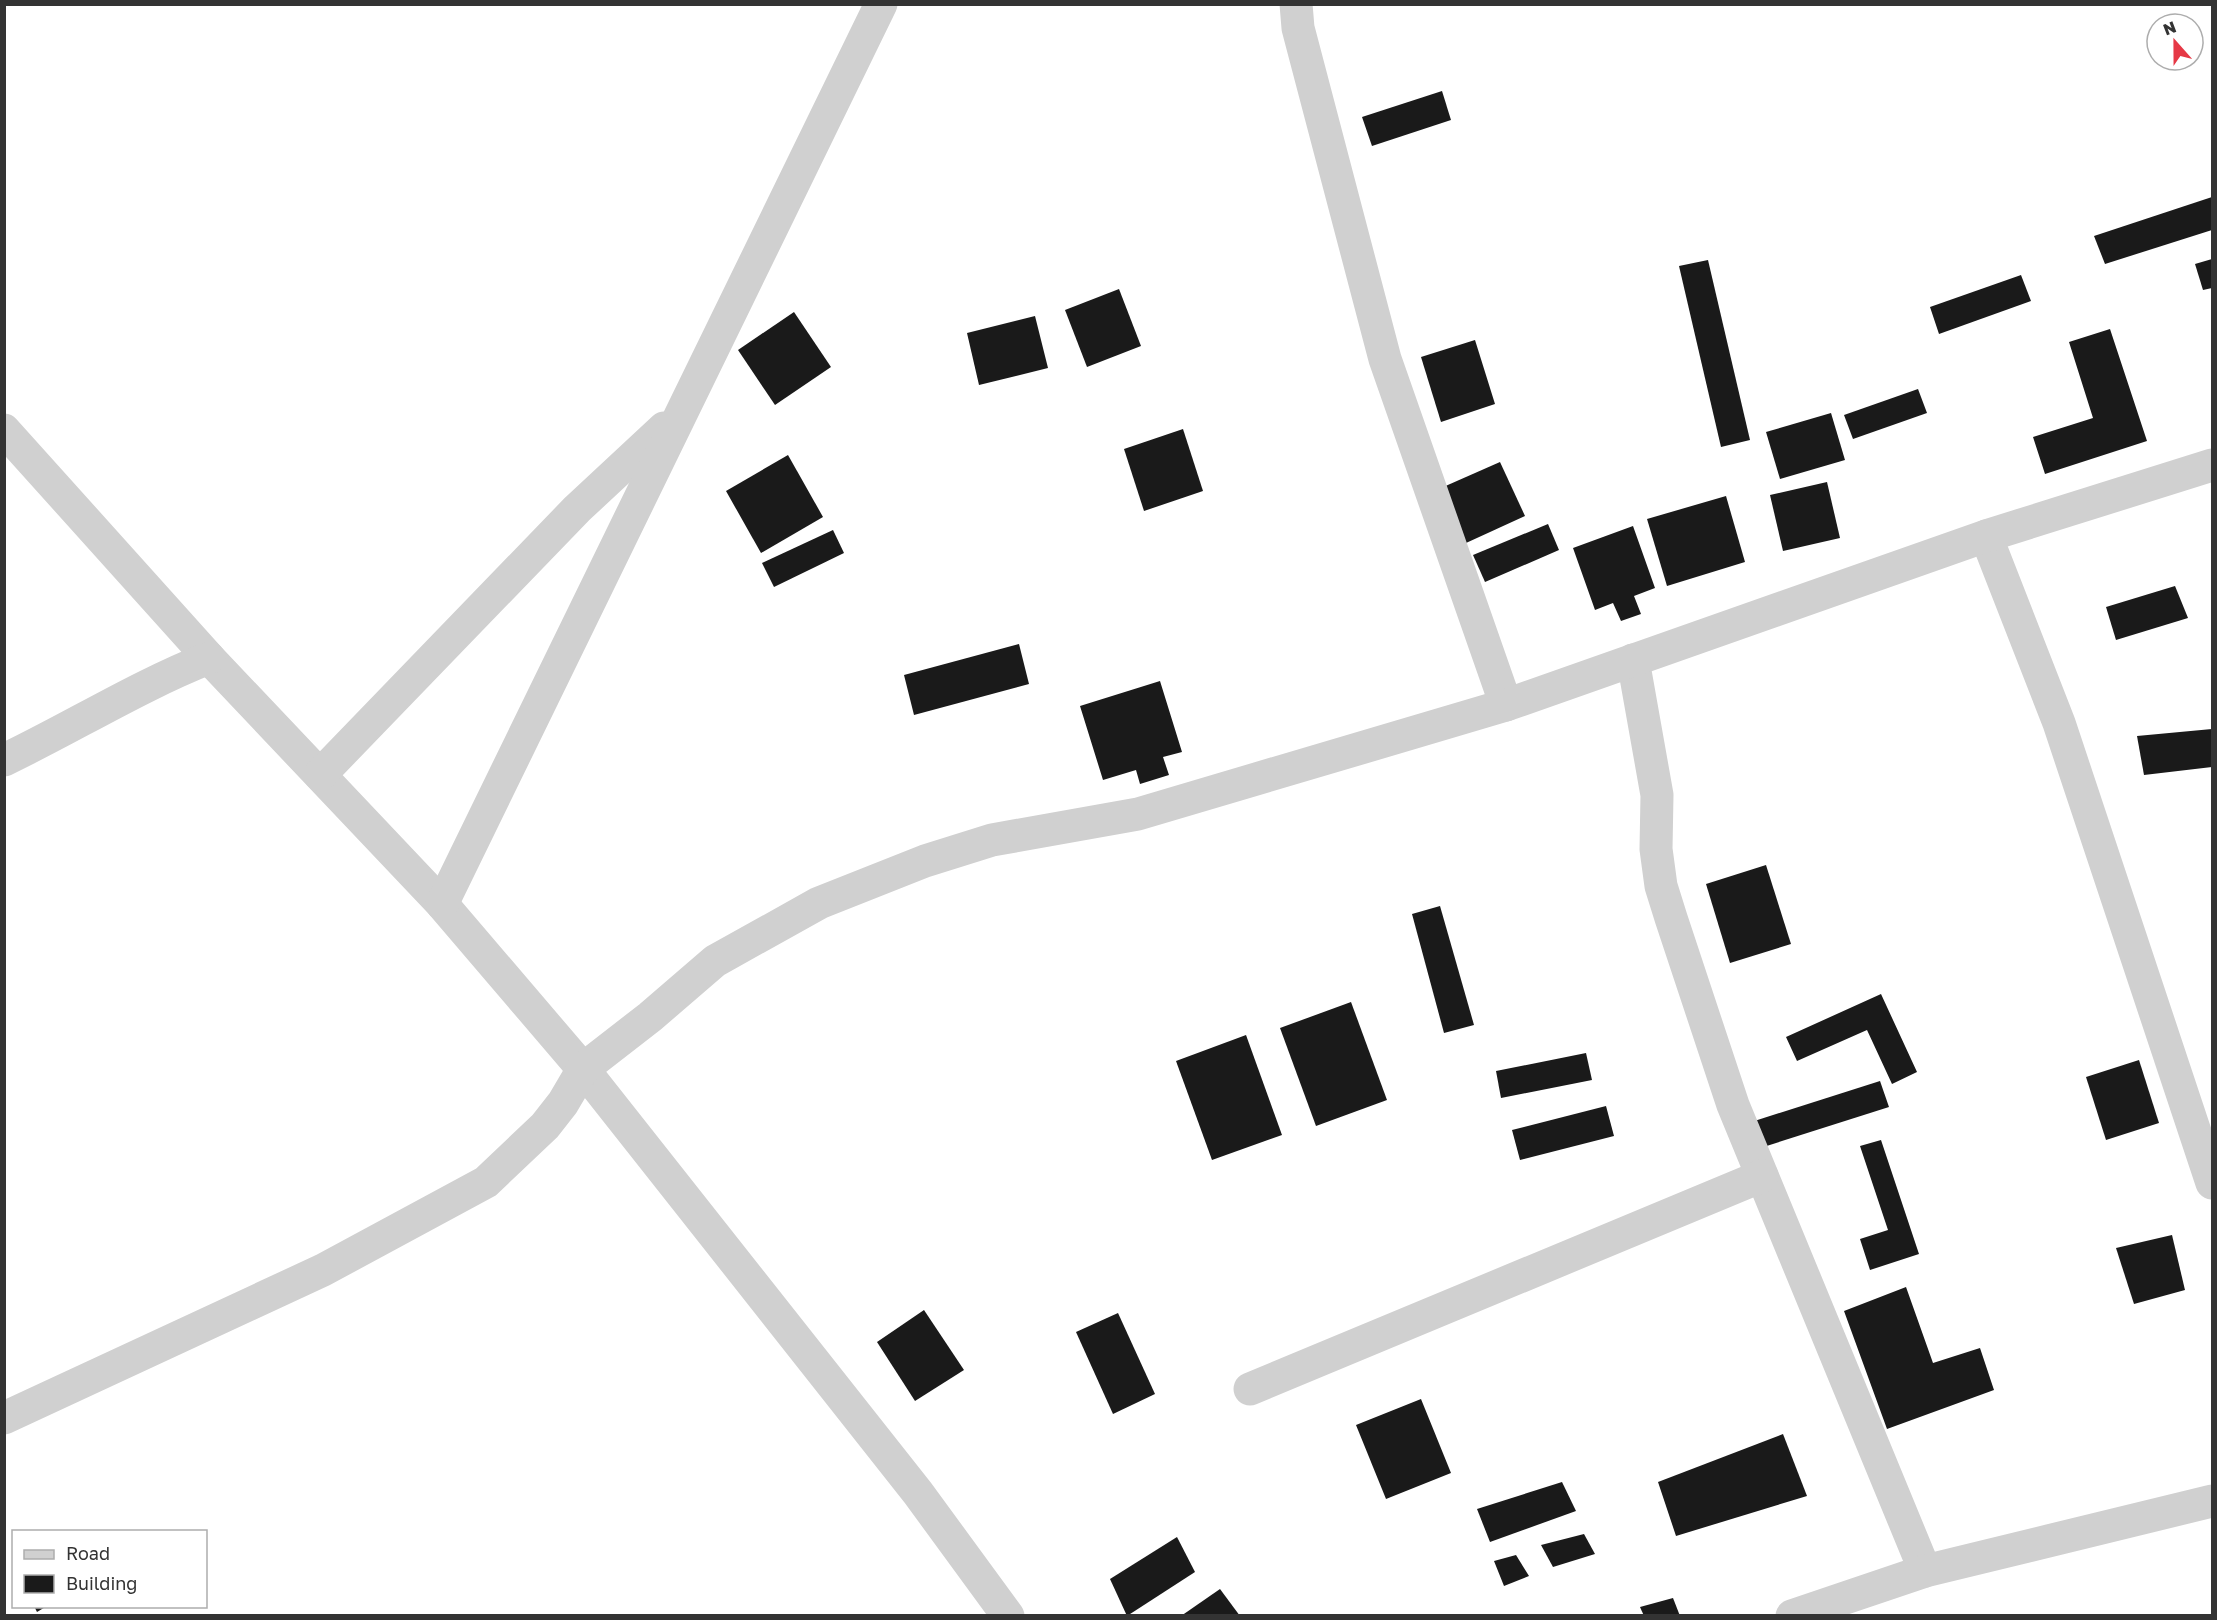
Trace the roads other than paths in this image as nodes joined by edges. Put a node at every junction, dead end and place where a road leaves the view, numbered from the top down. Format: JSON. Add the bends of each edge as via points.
{"nodes":[{"id":1,"x":881,"y":4,"type":"edge"},
{"id":2,"x":1296,"y":4,"type":"edge"},
{"id":3,"x":679,"y":414,"type":"junction"},
{"id":4,"x":4,"y":430,"type":"edge"},
{"id":5,"x":2212,"y":465,"type":"edge"},
{"id":6,"x":1986,"y":536,"type":"junction"},
{"id":7,"x":208,"y":658,"type":"junction"},
{"id":8,"x":1633,"y":660,"type":"junction"},
{"id":9,"x":1506,"y":705,"type":"junction"},
{"id":10,"x":4,"y":760,"type":"edge"},
{"id":11,"x":320,"y":775,"type":"junction"},
{"id":12,"x":442,"y":904,"type":"junction"},
{"id":13,"x":583,"y":1069,"type":"junction"},
{"id":14,"x":1762,"y":1176,"type":"junction"},
{"id":15,"x":2212,"y":1184,"type":"edge"},
{"id":16,"x":1250,"y":1389,"type":"dead end"},
{"id":17,"x":4,"y":1418,"type":"edge"},
{"id":18,"x":2212,"y":1501,"type":"edge"},
{"id":19,"x":1925,"y":1571,"type":"junction"},
{"id":20,"x":1008,"y":1616,"type":"edge"},
{"id":21,"x":1792,"y":1616,"type":"edge"}],
"edges":[{"from":1,"to":3,"type":"street"},
{"from":2,"to":9,"type":"street","via":[[1298,27],[1385,359]]},
{"from":3,"to":11,"type":"street","via":[[578,509]]},
{"from":3,"to":12,"type":"street"},
{"from":4,"to":7,"type":"street"},
{"from":5,"to":6,"type":"street"},
{"from":6,"to":8,"type":"street"},
{"from":6,"to":15,"type":"street","via":[[2059,723]]},
{"from":7,"to":10,"type":"street","via":[[165,676]]},
{"from":7,"to":11,"type":"street"},
{"from":8,"to":9,"type":"street"},
{"from":8,"to":14,"type":"street","via":[[1657,795],[1656,849],[1661,886],[1733,1105]]},
{"from":9,"to":13,"type":"street","via":[[1138,814],[992,840],[830,898],[715,961]]},
{"from":11,"to":12,"type":"street"},
{"from":12,"to":13,"type":"street"},
{"from":13,"to":17,"type":"street","via":[[545,1126],[486,1182],[323,1270]]},
{"from":13,"to":20,"type":"street","via":[[911,1484]]},
{"from":14,"to":16,"type":"street"},
{"from":14,"to":19,"type":"street"},
{"from":18,"to":19,"type":"street"},
{"from":19,"to":21,"type":"street"}]}
